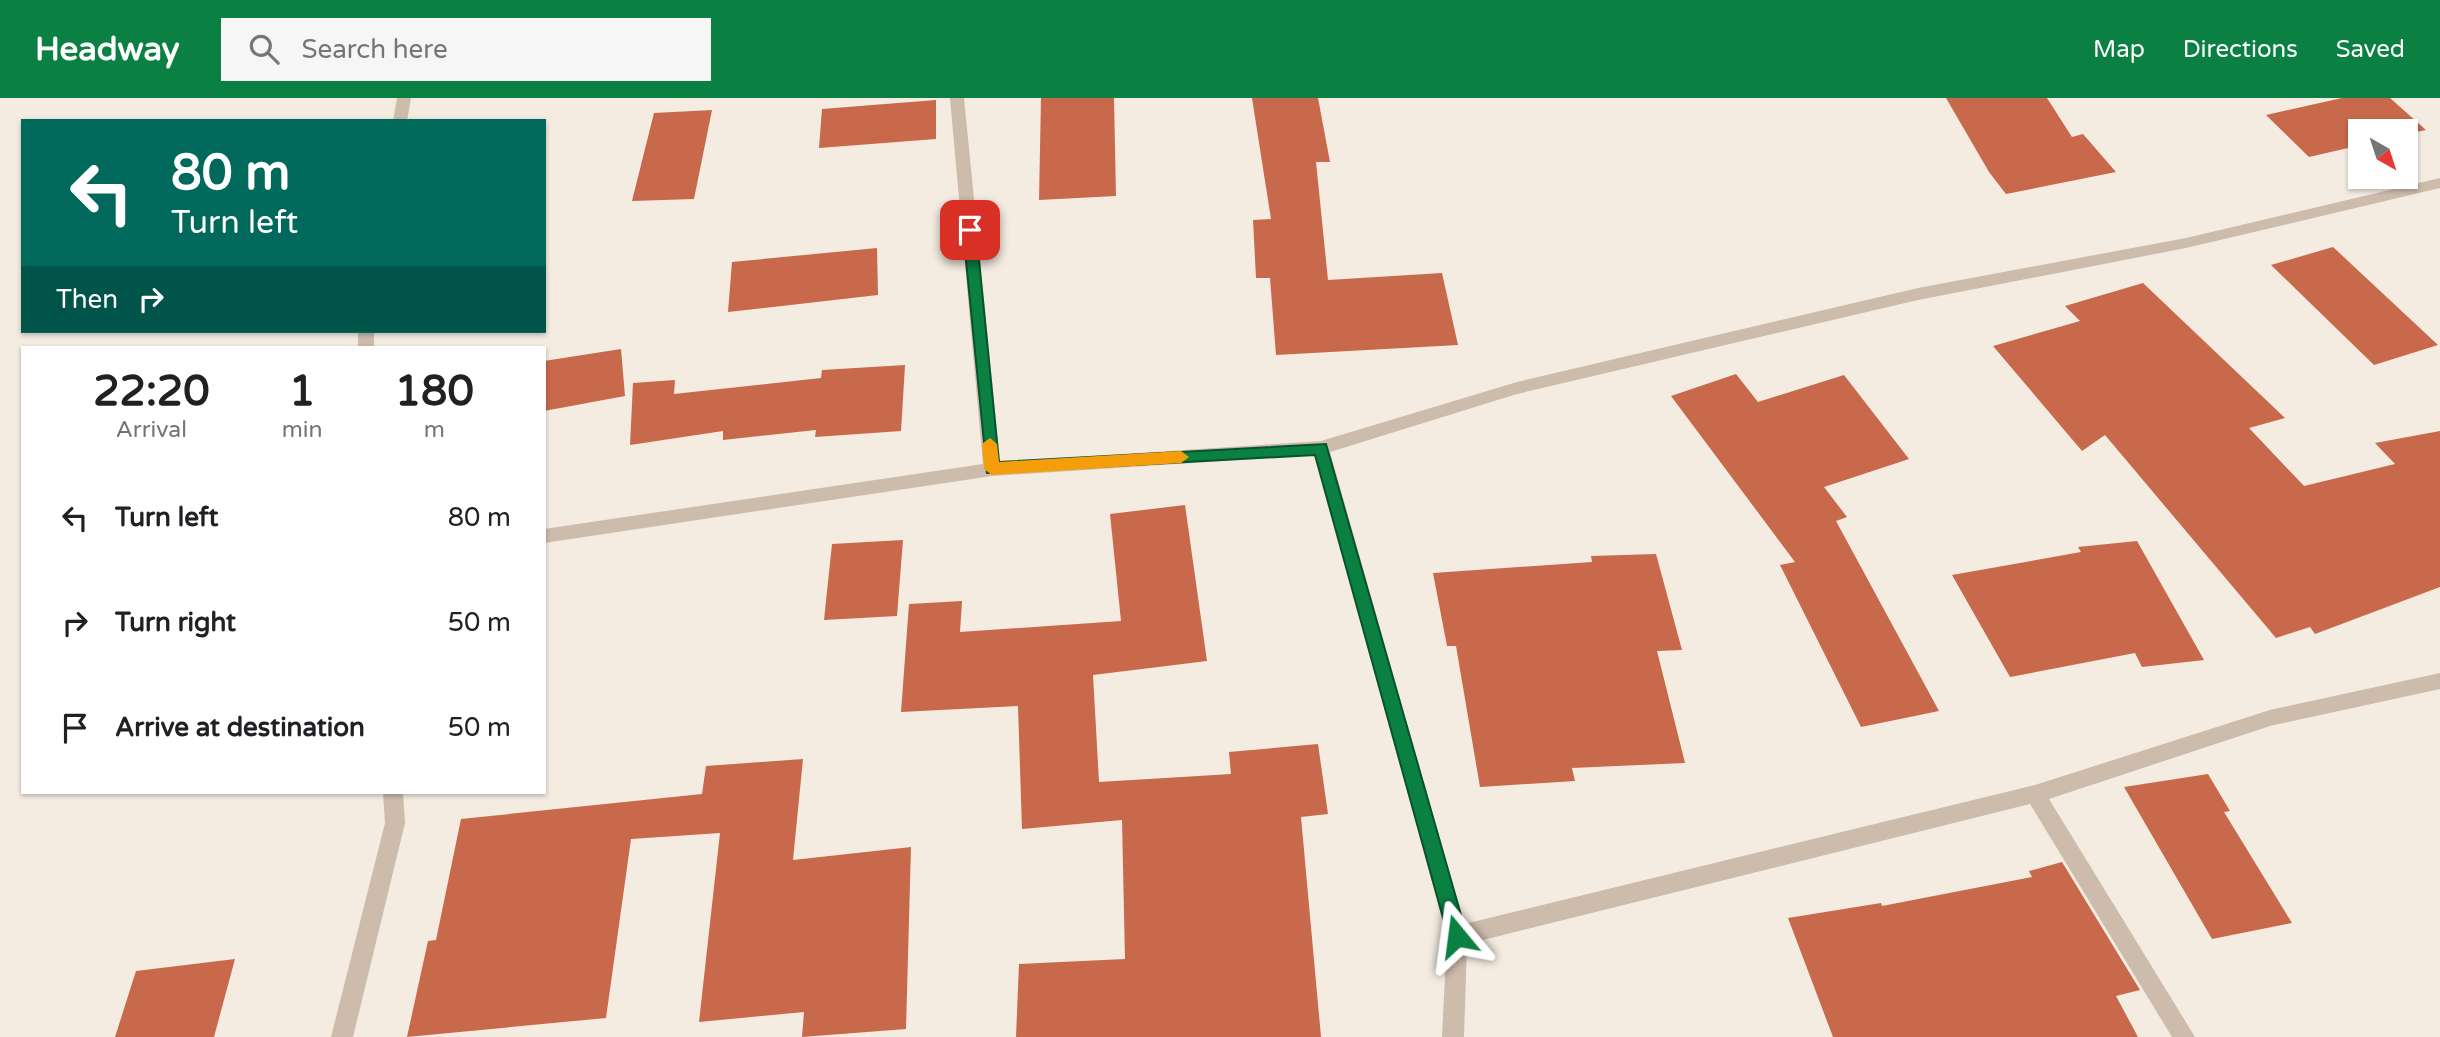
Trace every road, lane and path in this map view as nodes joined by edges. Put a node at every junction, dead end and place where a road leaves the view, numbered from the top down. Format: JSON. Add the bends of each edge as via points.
{"nodes":[{"id":1,"x":404,"y":98,"type":"edge"},
{"id":2,"x":957,"y":98,"type":"edge"},
{"id":3,"x":400,"y":119,"type":"edge"},
{"id":4,"x":2440,"y":183,"type":"edge"},
{"id":5,"x":1321,"y":448,"type":"junction"},
{"id":6,"x":992,"y":469,"type":"junction"},
{"id":7,"x":546,"y":536,"type":"edge"},
{"id":8,"x":2440,"y":681,"type":"edge"},
{"id":9,"x":393,"y":794,"type":"edge"},
{"id":10,"x":2035,"y":794,"type":"junction"},
{"id":11,"x":1457,"y":936,"type":"junction"},
{"id":12,"x":342,"y":1037,"type":"edge"},
{"id":13,"x":1453,"y":1037,"type":"edge"},
{"id":14,"x":2184,"y":1037,"type":"edge"}],
"edges":[{"from":1,"to":3,"type":"street"},
{"from":2,"to":6,"type":"street"},
{"from":4,"to":5,"type":"street","via":[[2186,243],[1918,294],[1517,388]]},
{"from":5,"to":6,"type":"street"},
{"from":5,"to":11,"type":"street"},
{"from":6,"to":7,"type":"street"},
{"from":8,"to":10,"type":"street","via":[[2270,718]]},
{"from":9,"to":12,"type":"street","via":[[395,823]]},
{"from":10,"to":11,"type":"street"},
{"from":10,"to":14,"type":"street"},
{"from":11,"to":13,"type":"street"}]}
